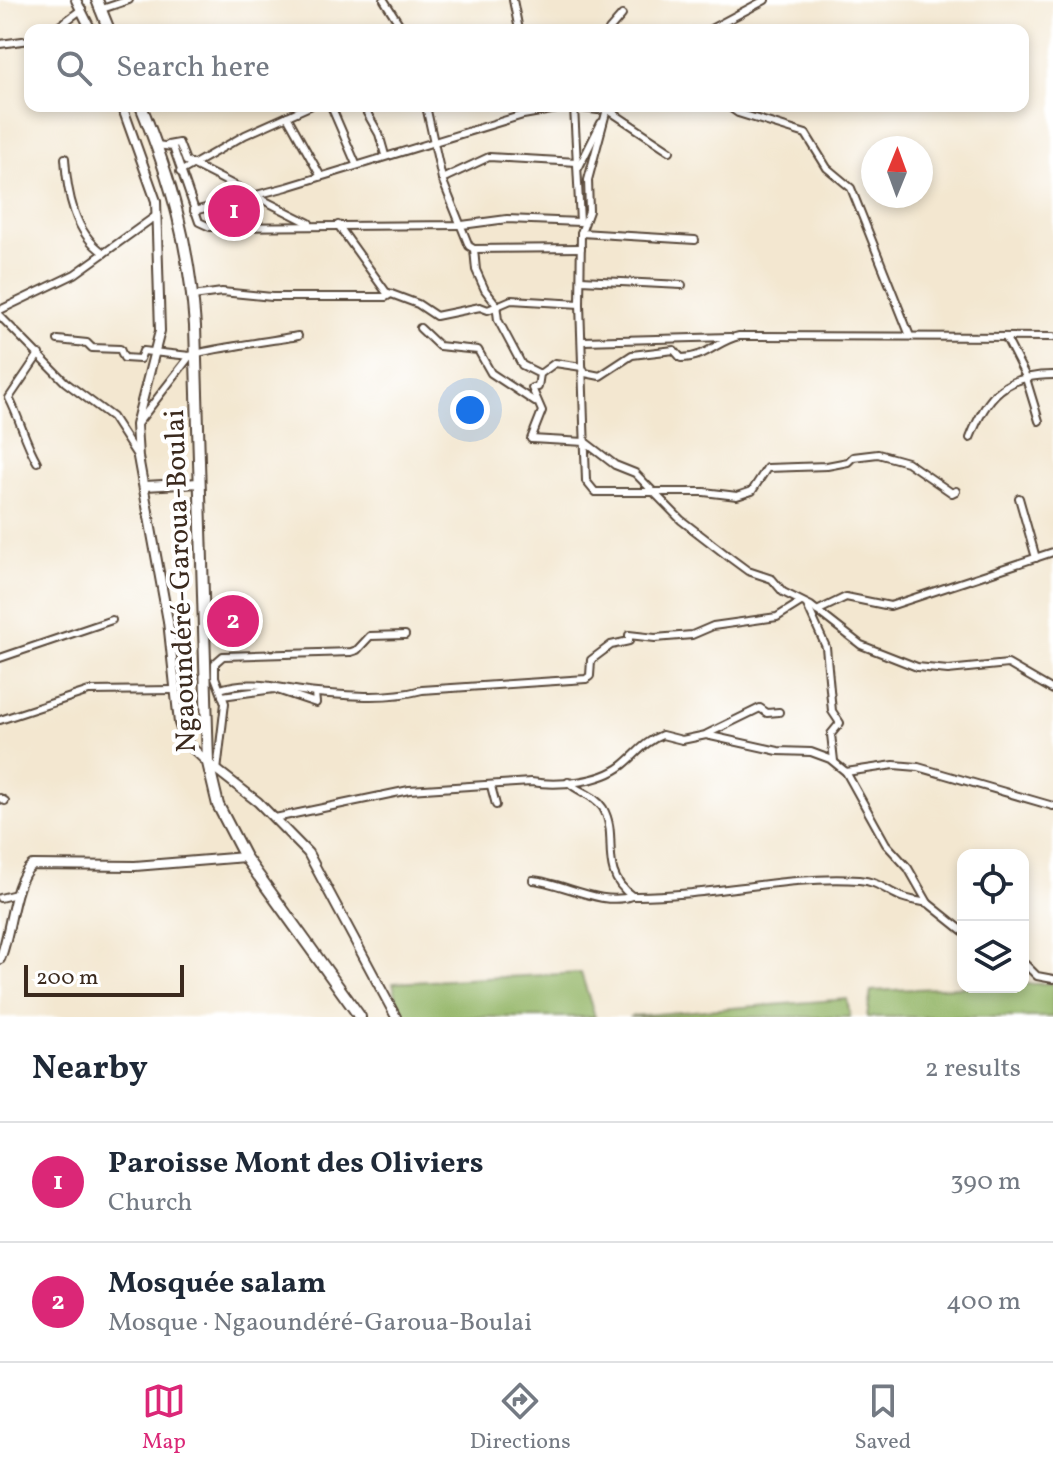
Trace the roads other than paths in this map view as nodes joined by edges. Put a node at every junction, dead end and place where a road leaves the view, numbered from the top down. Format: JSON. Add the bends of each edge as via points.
{"nodes":[{"id":1,"x":76,"y":0,"type":"edge"},
{"id":2,"x":129,"y":0,"type":"edge"},
{"id":3,"x":384,"y":0,"type":"edge"},
{"id":4,"x":513,"y":0,"type":"edge"},
{"id":5,"x":765,"y":0,"type":"edge"},
{"id":6,"x":98,"y":5,"type":"edge"},
{"id":7,"x":82,"y":9,"type":"junction"},
{"id":8,"x":622,"y":15,"type":"dead end"},
{"id":9,"x":62,"y":24,"type":"edge"},
{"id":10,"x":88,"y":24,"type":"edge"},
{"id":11,"x":106,"y":24,"type":"edge"},
{"id":12,"x":399,"y":24,"type":"edge"},
{"id":13,"x":518,"y":24,"type":"edge"},
{"id":14,"x":614,"y":24,"type":"edge"},
{"id":15,"x":720,"y":24,"type":"edge"},
{"id":16,"x":24,"y":41,"type":"edge"},
{"id":17,"x":0,"y":44,"type":"edge"},
{"id":18,"x":124,"y":112,"type":"edge"},
{"id":19,"x":143,"y":112,"type":"edge"},
{"id":20,"x":296,"y":112,"type":"edge"},
{"id":21,"x":334,"y":112,"type":"edge"},
{"id":22,"x":366,"y":112,"type":"edge"},
{"id":23,"x":427,"y":112,"type":"edge"},
{"id":24,"x":540,"y":112,"type":"edge"},
{"id":25,"x":574,"y":112,"type":"edge"},
{"id":26,"x":608,"y":112,"type":"edge"},
{"id":27,"x":609,"y":112,"type":"edge"},
{"id":28,"x":616,"y":112,"type":"edge"},
{"id":29,"x":739,"y":112,"type":"edge"},
{"id":30,"x":287,"y":116,"type":"junction"},
{"id":31,"x":431,"y":141,"type":"junction"},
{"id":32,"x":156,"y":145,"type":"junction"},
{"id":33,"x":168,"y":145,"type":"junction"},
{"id":34,"x":670,"y":151,"type":"dead end"},
{"id":35,"x":385,"y":155,"type":"junction"},
{"id":36,"x":65,"y":158,"type":"dead end"},
{"id":37,"x":577,"y":162,"type":"junction"},
{"id":38,"x":356,"y":164,"type":"junction"},
{"id":39,"x":195,"y":165,"type":"junction"},
{"id":40,"x":180,"y":172,"type":"junction"},
{"id":41,"x":578,"y":172,"type":"junction"},
{"id":42,"x":320,"y":175,"type":"junction"},
{"id":43,"x":442,"y":179,"type":"junction"},
{"id":44,"x":252,"y":196,"type":"junction"},
{"id":45,"x":194,"y":211,"type":"junction"},
{"id":46,"x":157,"y":215,"type":"junction"},
{"id":47,"x":313,"y":225,"type":"junction"},
{"id":48,"x":338,"y":225,"type":"junction"},
{"id":49,"x":462,"y":225,"type":"junction"},
{"id":50,"x":581,"y":233,"type":"junction"},
{"id":51,"x":695,"y":240,"type":"dead end"},
{"id":52,"x":581,"y":248,"type":"junction"},
{"id":53,"x":474,"y":249,"type":"junction"},
{"id":54,"x":104,"y":253,"type":"junction"},
{"id":55,"x":581,"y":280,"type":"junction"},
{"id":56,"x":682,"y":285,"type":"dead end"},
{"id":57,"x":391,"y":294,"type":"junction"},
{"id":58,"x":193,"y":296,"type":"junction"},
{"id":59,"x":496,"y":304,"type":"junction"},
{"id":60,"x":580,"y":304,"type":"junction"},
{"id":61,"x":0,"y":313,"type":"edge"},
{"id":62,"x":420,"y":328,"type":"dead end"},
{"id":63,"x":298,"y":336,"type":"dead end"},
{"id":64,"x":910,"y":336,"type":"junction"},
{"id":65,"x":731,"y":337,"type":"junction"},
{"id":66,"x":1053,"y":337,"type":"edge"},
{"id":67,"x":1006,"y":338,"type":"junction"},
{"id":68,"x":58,"y":340,"type":"dead end"},
{"id":69,"x":583,"y":341,"type":"junction"},
{"id":70,"x":155,"y":352,"type":"junction"},
{"id":71,"x":193,"y":353,"type":"junction"},
{"id":72,"x":39,"y":354,"type":"junction"},
{"id":73,"x":582,"y":367,"type":"junction"},
{"id":74,"x":540,"y":374,"type":"junction"},
{"id":75,"x":1025,"y":375,"type":"junction"},
{"id":76,"x":1053,"y":375,"type":"edge"},
{"id":77,"x":539,"y":408,"type":"junction"},
{"id":78,"x":1039,"y":421,"type":"dead end"},
{"id":79,"x":136,"y":425,"type":"junction"},
{"id":80,"x":970,"y":438,"type":"dead end"},
{"id":81,"x":585,"y":442,"type":"junction"},
{"id":82,"x":138,"y":457,"type":"junction"},
{"id":83,"x":37,"y":462,"type":"dead end"},
{"id":84,"x":199,"y":483,"type":"junction"},
{"id":85,"x":145,"y":486,"type":"junction"},
{"id":86,"x":654,"y":491,"type":"junction"},
{"id":87,"x":956,"y":491,"type":"dead end"},
{"id":88,"x":1019,"y":498,"type":"dead end"},
{"id":89,"x":1053,"y":552,"type":"edge"},
{"id":90,"x":1036,"y":558,"type":"junction"},
{"id":91,"x":804,"y":604,"type":"junction"},
{"id":92,"x":817,"y":611,"type":"junction"},
{"id":93,"x":112,"y":620,"type":"dead end"},
{"id":94,"x":405,"y":635,"type":"dead end"},
{"id":95,"x":0,"y":658,"type":"edge"},
{"id":96,"x":174,"y":690,"type":"junction"},
{"id":97,"x":1053,"y":690,"type":"edge"},
{"id":98,"x":221,"y":692,"type":"junction"},
{"id":99,"x":315,"y":693,"type":"junction"},
{"id":100,"x":779,"y":712,"type":"dead end"},
{"id":101,"x":0,"y":720,"type":"edge"},
{"id":102,"x":706,"y":735,"type":"junction"},
{"id":103,"x":834,"y":761,"type":"junction"},
{"id":104,"x":212,"y":767,"type":"junction"},
{"id":105,"x":846,"y":772,"type":"junction"},
{"id":106,"x":568,"y":782,"type":"junction"},
{"id":107,"x":491,"y":786,"type":"junction"},
{"id":108,"x":496,"y":805,"type":"dead end"},
{"id":109,"x":1053,"y":806,"type":"edge"},
{"id":110,"x":275,"y":818,"type":"junction"},
{"id":111,"x":245,"y":857,"type":"junction"},
{"id":112,"x":533,"y":880,"type":"dead end"},
{"id":113,"x":16,"y":894,"type":"junction"},
{"id":114,"x":632,"y":896,"type":"junction"},
{"id":115,"x":0,"y":898,"type":"edge"},
{"id":116,"x":928,"y":903,"type":"junction"},
{"id":117,"x":957,"y":926,"type":"edge"},
{"id":118,"x":0,"y":959,"type":"edge"},
{"id":119,"x":1029,"y":968,"type":"edge"},
{"id":120,"x":1053,"y":979,"type":"edge"},
{"id":121,"x":360,"y":1017,"type":"edge"},
{"id":122,"x":396,"y":1017,"type":"edge"}],
"edges":[{"from":1,"to":7,"type":"street"},
{"from":2,"to":6,"type":"street"},
{"from":3,"to":12,"type":"street"},
{"from":4,"to":13,"type":"street"},
{"from":5,"to":15,"type":"street"},
{"from":6,"to":11,"type":"highway"},
{"from":7,"to":9,"type":"street"},
{"from":7,"to":10,"type":"street"},
{"from":8,"to":14,"type":"street"},
{"from":16,"to":17,"type":"street"},
{"from":18,"to":46,"type":"street","via":[[152,186]]},
{"from":19,"to":32,"type":"highway","name":"Ngaoundéré-Garoua-Boulai"},
{"from":20,"to":30,"type":"street"},
{"from":21,"to":38,"type":"street"},
{"from":22,"to":35,"type":"street"},
{"from":23,"to":31,"type":"street"},
{"from":24,"to":31,"type":"street"},
{"from":25,"to":37,"type":"street"},
{"from":26,"to":41,"type":"street"},
{"from":27,"to":50,"type":"street","via":[[588,180],[589,211]]},
{"from":28,"to":34,"type":"street"},
{"from":29,"to":64,"type":"street","via":[[806,134],[827,168],[851,188]]},
{"from":30,"to":39,"type":"street"},
{"from":30,"to":42,"type":"street"},
{"from":31,"to":35,"type":"street"},
{"from":31,"to":43,"type":"street"},
{"from":32,"to":33,"type":"street"},
{"from":32,"to":58,"type":"highway","name":"Ngaoundéré-Garoua-Boulai","via":[[186,241]]},
{"from":33,"to":39,"type":"street","via":[[179,143],[182,156]]},
{"from":33,"to":40,"type":"street"},
{"from":35,"to":38,"type":"street"},
{"from":36,"to":54,"type":"street","via":[[82,231]]},
{"from":37,"to":41,"type":"street"},
{"from":37,"to":43,"type":"street","via":[[489,157]]},
{"from":38,"to":42,"type":"street"},
{"from":39,"to":40,"type":"street"},
{"from":39,"to":44,"type":"street"},
{"from":40,"to":45,"type":"street"},
{"from":41,"to":49,"type":"street","via":[[580,222],[507,219]]},
{"from":42,"to":44,"type":"street"},
{"from":43,"to":49,"type":"street"},
{"from":44,"to":45,"type":"street"},
{"from":44,"to":47,"type":"street"},
{"from":45,"to":47,"type":"street","via":[[199,222],[210,227]]},
{"from":46,"to":54,"type":"street"},
{"from":46,"to":70,"type":"street","via":[[160,331]]},
{"from":47,"to":48,"type":"street"},
{"from":48,"to":49,"type":"street"},
{"from":48,"to":57,"type":"street"},
{"from":49,"to":53,"type":"street"},
{"from":50,"to":51,"type":"street"},
{"from":50,"to":52,"type":"street"},
{"from":52,"to":53,"type":"street"},
{"from":52,"to":55,"type":"street"},
{"from":53,"to":59,"type":"street","via":[[476,270]]},
{"from":54,"to":61,"type":"street"},
{"from":55,"to":56,"type":"street"},
{"from":55,"to":60,"type":"street"},
{"from":57,"to":58,"type":"street"},
{"from":57,"to":59,"type":"street","via":[[436,316],[488,310]]},
{"from":58,"to":71,"type":"highway","name":"Ngaoundéré-Garoua-Boulai"},
{"from":59,"to":60,"type":"street"},
{"from":59,"to":74,"type":"street","via":[[498,320],[522,365]]},
{"from":60,"to":69,"type":"street"},
{"from":61,"to":72,"type":"street"},
{"from":62,"to":77,"type":"street","via":[[439,346],[478,350],[491,373]]},
{"from":63,"to":71,"type":"street"},
{"from":64,"to":65,"type":"street"},
{"from":64,"to":67,"type":"street"},
{"from":65,"to":69,"type":"street"},
{"from":65,"to":73,"type":"street","via":[[715,350],[687,358],[674,350],[626,357],[600,376],[585,373]]},
{"from":66,"to":67,"type":"street"},
{"from":67,"to":75,"type":"street"},
{"from":68,"to":70,"type":"street","via":[[120,349],[124,358],[140,359],[143,351]]},
{"from":69,"to":73,"type":"street"},
{"from":70,"to":71,"type":"street"},
{"from":70,"to":79,"type":"street"},
{"from":71,"to":79,"type":"street"},
{"from":71,"to":84,"type":"highway","name":"Ngaoundéré-Garoua-Boulai"},
{"from":72,"to":82,"type":"street","via":[[65,382],[112,417]]},
{"from":72,"to":83,"type":"street","via":[[9,398]]},
{"from":73,"to":74,"type":"street","via":[[555,363]]},
{"from":73,"to":81,"type":"street"},
{"from":74,"to":77,"type":"street","via":[[538,387],[532,388]]},
{"from":75,"to":76,"type":"street"},
{"from":75,"to":78,"type":"street"},
{"from":75,"to":80,"type":"street","via":[[983,405]]},
{"from":77,"to":81,"type":"street","via":[[531,439]]},
{"from":79,"to":82,"type":"street"},
{"from":81,"to":86,"type":"street"},
{"from":81,"to":86,"type":"street","via":[[586,481],[595,492]]},
{"from":82,"to":85,"type":"street"},
{"from":84,"to":85,"type":"street"},
{"from":84,"to":104,"type":"highway","name":"Ngaoundéré-Garoua-Boulai"},
{"from":85,"to":96,"type":"street"},
{"from":86,"to":87,"type":"street","via":[[747,494],[767,468],[827,466],[870,454],[907,462]]},
{"from":86,"to":91,"type":"street","via":[[729,557],[772,579]]},
{"from":88,"to":90,"type":"street"},
{"from":89,"to":90,"type":"street"},
{"from":90,"to":92,"type":"street","via":[[890,606],[846,597]]},
{"from":91,"to":92,"type":"street"},
{"from":91,"to":99,"type":"street","via":[[777,617],[713,626],[692,635],[629,635],[629,641],[611,645],[591,660],[586,679],[396,696]]},
{"from":91,"to":103,"type":"street","via":[[826,647],[832,711],[840,723],[831,734]]},
{"from":92,"to":97,"type":"street","via":[[861,645],[903,663],[948,670],[1008,664]]},
{"from":93,"to":95,"type":"street"},
{"from":94,"to":98,"type":"street","via":[[370,636],[351,652],[223,656],[215,663]]},
{"from":96,"to":101,"type":"street","via":[[89,691]]},
{"from":96,"to":104,"type":"street","via":[[185,741]]},
{"from":98,"to":99,"type":"street","via":[[246,683]]},
{"from":98,"to":99,"type":"street","via":[[274,689],[316,703]]},
{"from":98,"to":104,"type":"street","via":[[225,703]]},
{"from":100,"to":102,"type":"street","via":[[760,708]]},
{"from":102,"to":103,"type":"street","via":[[778,751],[811,752]]},
{"from":102,"to":106,"type":"street","via":[[682,740],[662,735],[641,746],[617,770]]},
{"from":103,"to":105,"type":"street"},
{"from":104,"to":110,"type":"street"},
{"from":104,"to":111,"type":"highway","name":"Ngaoundéré-Garoua-Boulai","via":[[218,805]]},
{"from":105,"to":109,"type":"street","via":[[918,767]]},
{"from":105,"to":116,"type":"street","via":[[886,844],[908,868]]},
{"from":106,"to":107,"type":"street"},
{"from":106,"to":114,"type":"street","via":[[603,809],[611,867]]},
{"from":107,"to":108,"type":"street"},
{"from":107,"to":110,"type":"street","via":[[409,790]]},
{"from":110,"to":122,"type":"street","via":[[323,875]]},
{"from":111,"to":113,"type":"street","via":[[175,864],[32,865]]},
{"from":111,"to":121,"type":"highway","name":"Ngaoundéré-Garoua-Boulai"},
{"from":112,"to":114,"type":"street","via":[[595,896]]},
{"from":113,"to":115,"type":"street"},
{"from":113,"to":118,"type":"street"},
{"from":114,"to":116,"type":"street","via":[[860,880]]},
{"from":116,"to":117,"type":"street"},
{"from":119,"to":120,"type":"street"}]}
